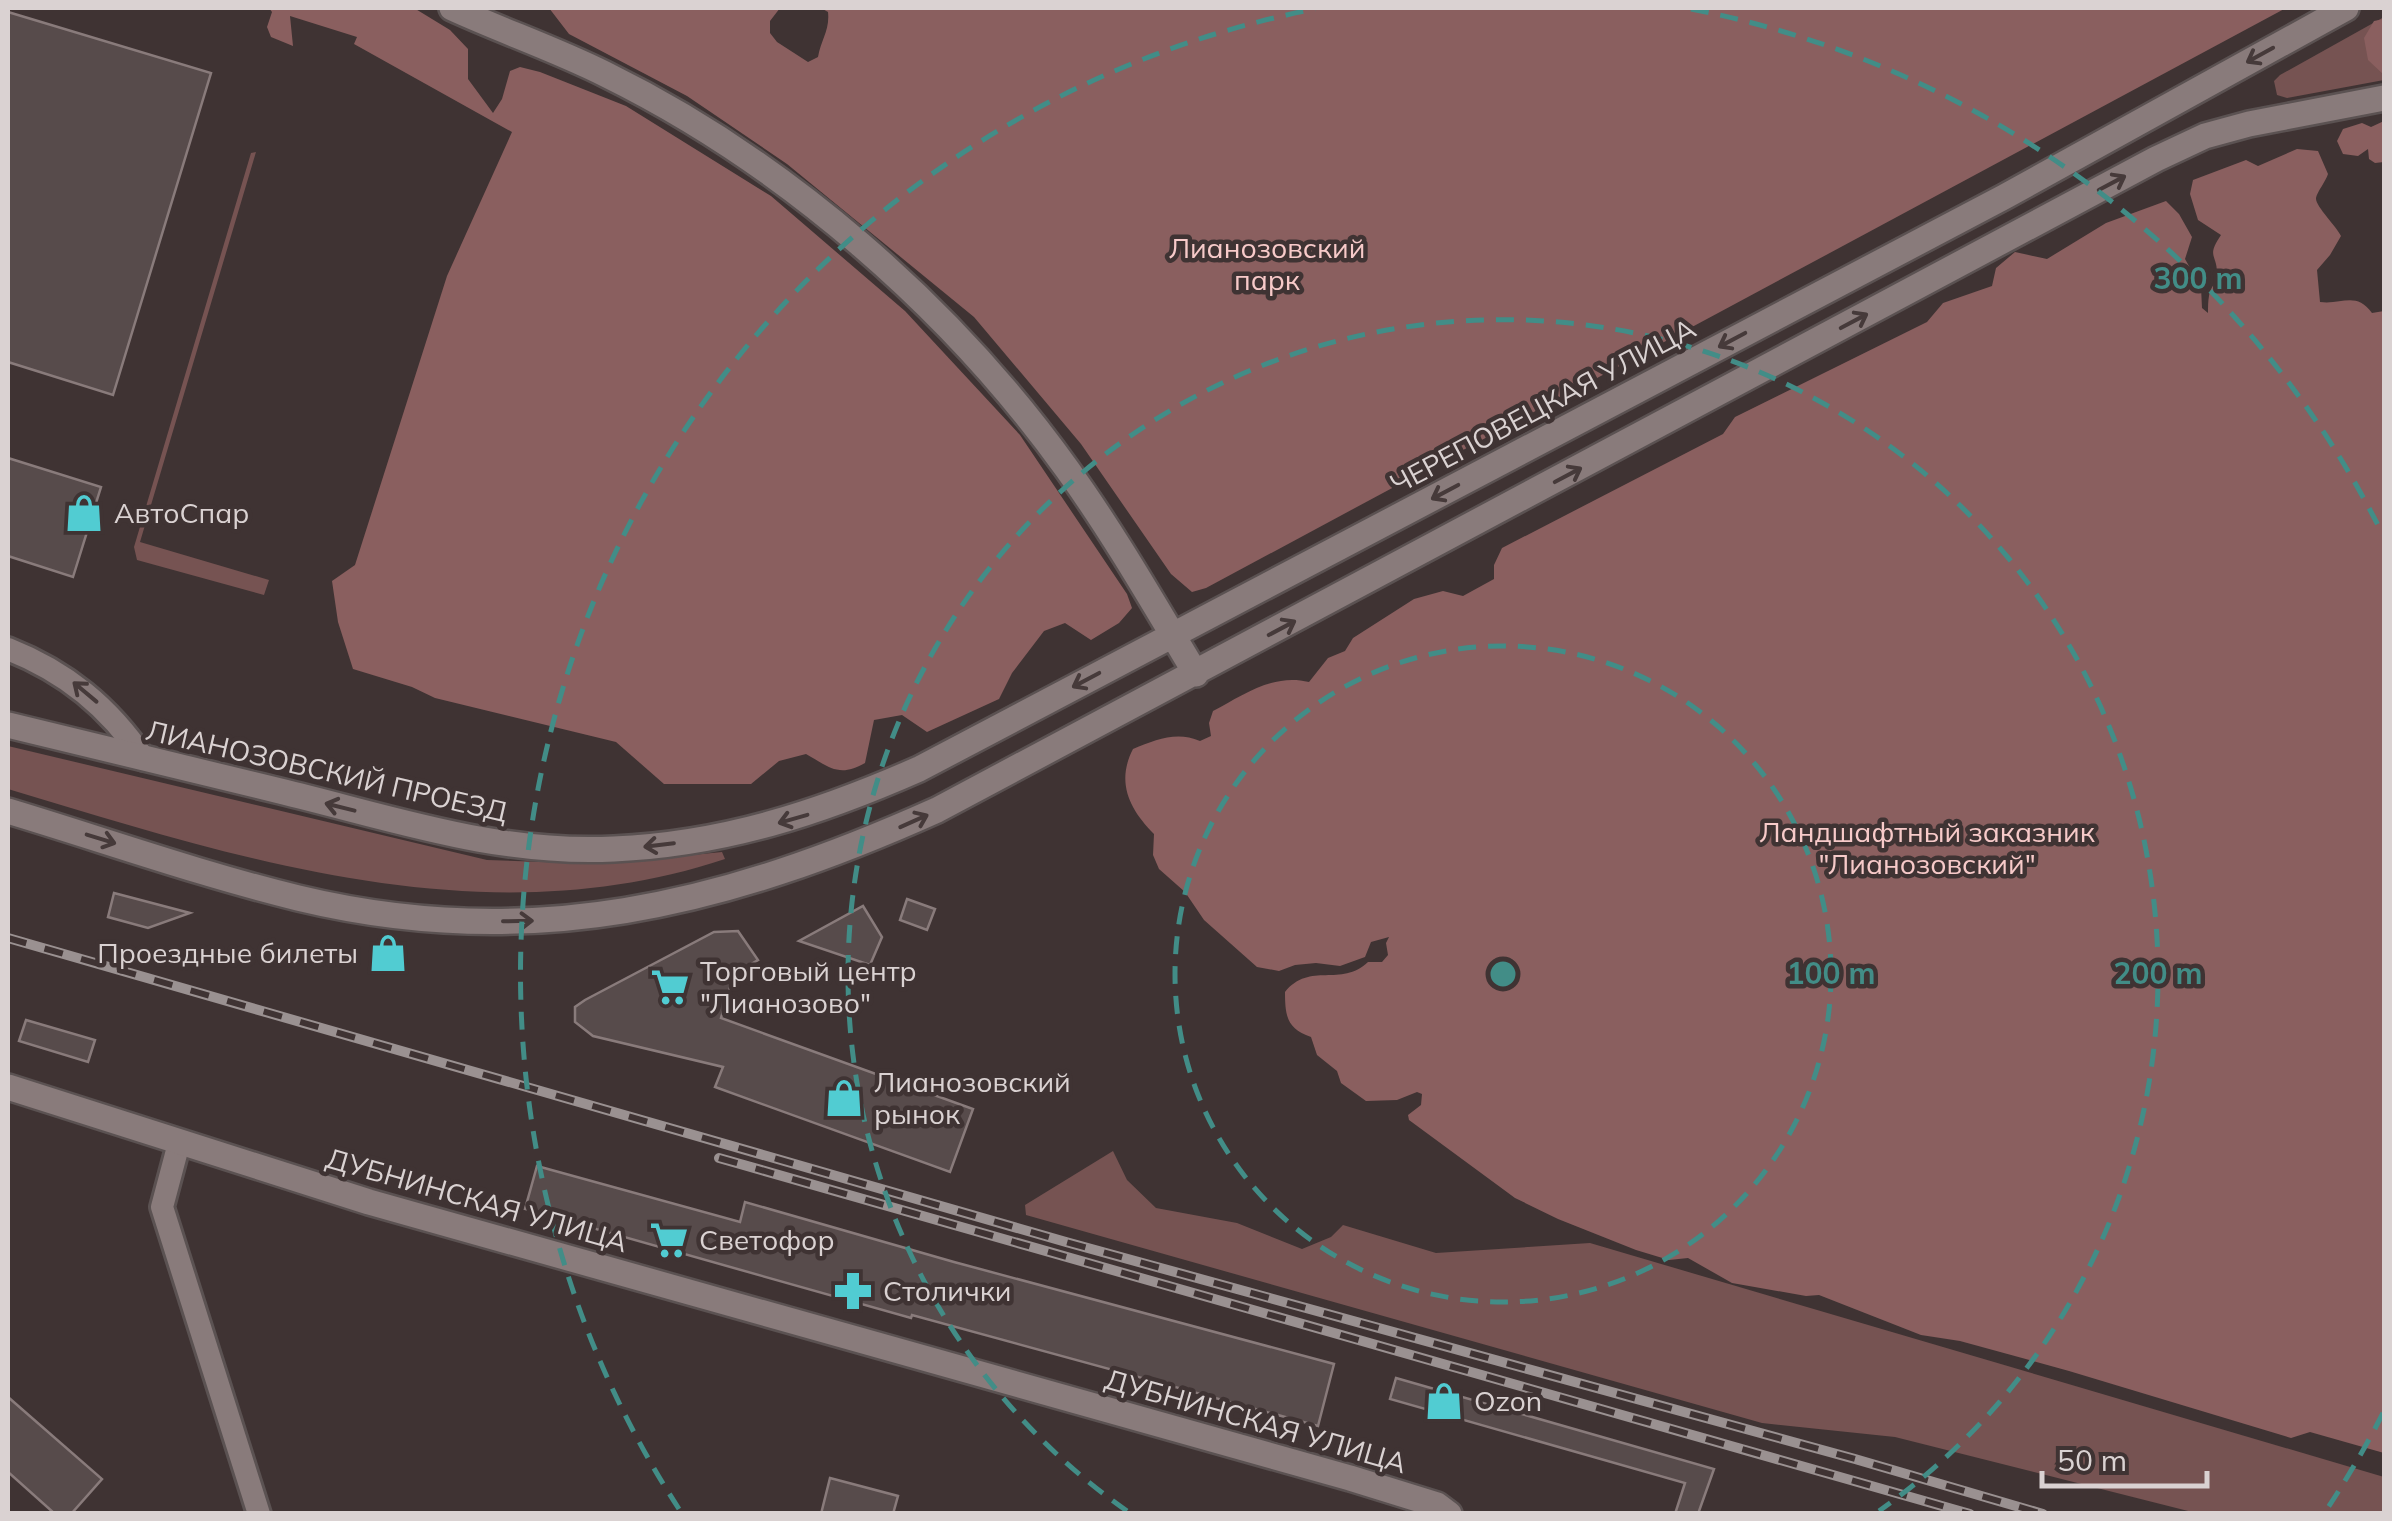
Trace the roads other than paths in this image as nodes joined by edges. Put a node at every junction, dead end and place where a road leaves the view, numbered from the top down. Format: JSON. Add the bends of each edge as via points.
{"nodes":[{"id":1,"x":452,"y":8,"type":"edge"},
{"id":2,"x":2346,"y":8,"type":"edge"},
{"id":3,"x":499,"y":17,"type":"edge"},
{"id":4,"x":2384,"y":98,"type":"edge"},
{"id":5,"x":1172,"y":635,"type":"junction"},
{"id":6,"x":8,"y":649,"type":"edge"},
{"id":7,"x":1196,"y":674,"type":"junction"},
{"id":8,"x":8,"y":725,"type":"edge"},
{"id":9,"x":144,"y":759,"type":"junction"},
{"id":10,"x":8,"y":810,"type":"edge"},
{"id":11,"x":756,"y":829,"type":"joint"},
{"id":12,"x":8,"y":1088,"type":"edge"},
{"id":13,"x":179,"y":1143,"type":"junction"},
{"id":14,"x":259,"y":1514,"type":"edge"},
{"id":15,"x":1449,"y":1514,"type":"edge"}],
"edges":[{"from":1,"to":3,"type":"main road"},
{"from":2,"to":5,"type":"main road","name":"ЧЕРЕПОВЕЦКАЯ УЛИЦА","one_way":true,"via":[[2004,197]]},
{"from":3,"to":5,"type":"main road","via":[[732,148],[901,280],[1040,432]]},
{"from":7,"to":4,"type":"main road","one_way":true,"via":[[2156,159],[2204,136]]},
{"from":5,"to":7,"type":"main road"},
{"from":5,"to":11,"type":"main road","name":"ЧЕРЕПОВЕЦКАЯ УЛИЦА","one_way":true,"via":[[919,769]]},
{"from":9,"to":6,"type":"street","one_way":true,"via":[[105,710],[71,681]]},
{"from":10,"to":7,"type":"main road","one_way":true,"via":[[296,898],[421,918],[517,922],[626,913],[791,870],[938,810]]},
{"from":8,"to":9,"type":"main road","name":"ЛИАНОЗОВСКИЙ ПРОЕЗД"},
{"from":11,"to":9,"type":"main road","name":"ЛИАНОЗОВСКИЙ ПРОЕЗД","one_way":true,"via":[[610,850],[489,844]]},
{"from":12,"to":13,"type":"main road","name":"ДУБНИНСКАЯ УЛИЦА"},
{"from":13,"to":14,"type":"street","via":[[162,1207]]},
{"from":13,"to":15,"type":"main road","name":"ДУБНИНСКАЯ УЛИЦА","via":[[1350,1478]]}]}
